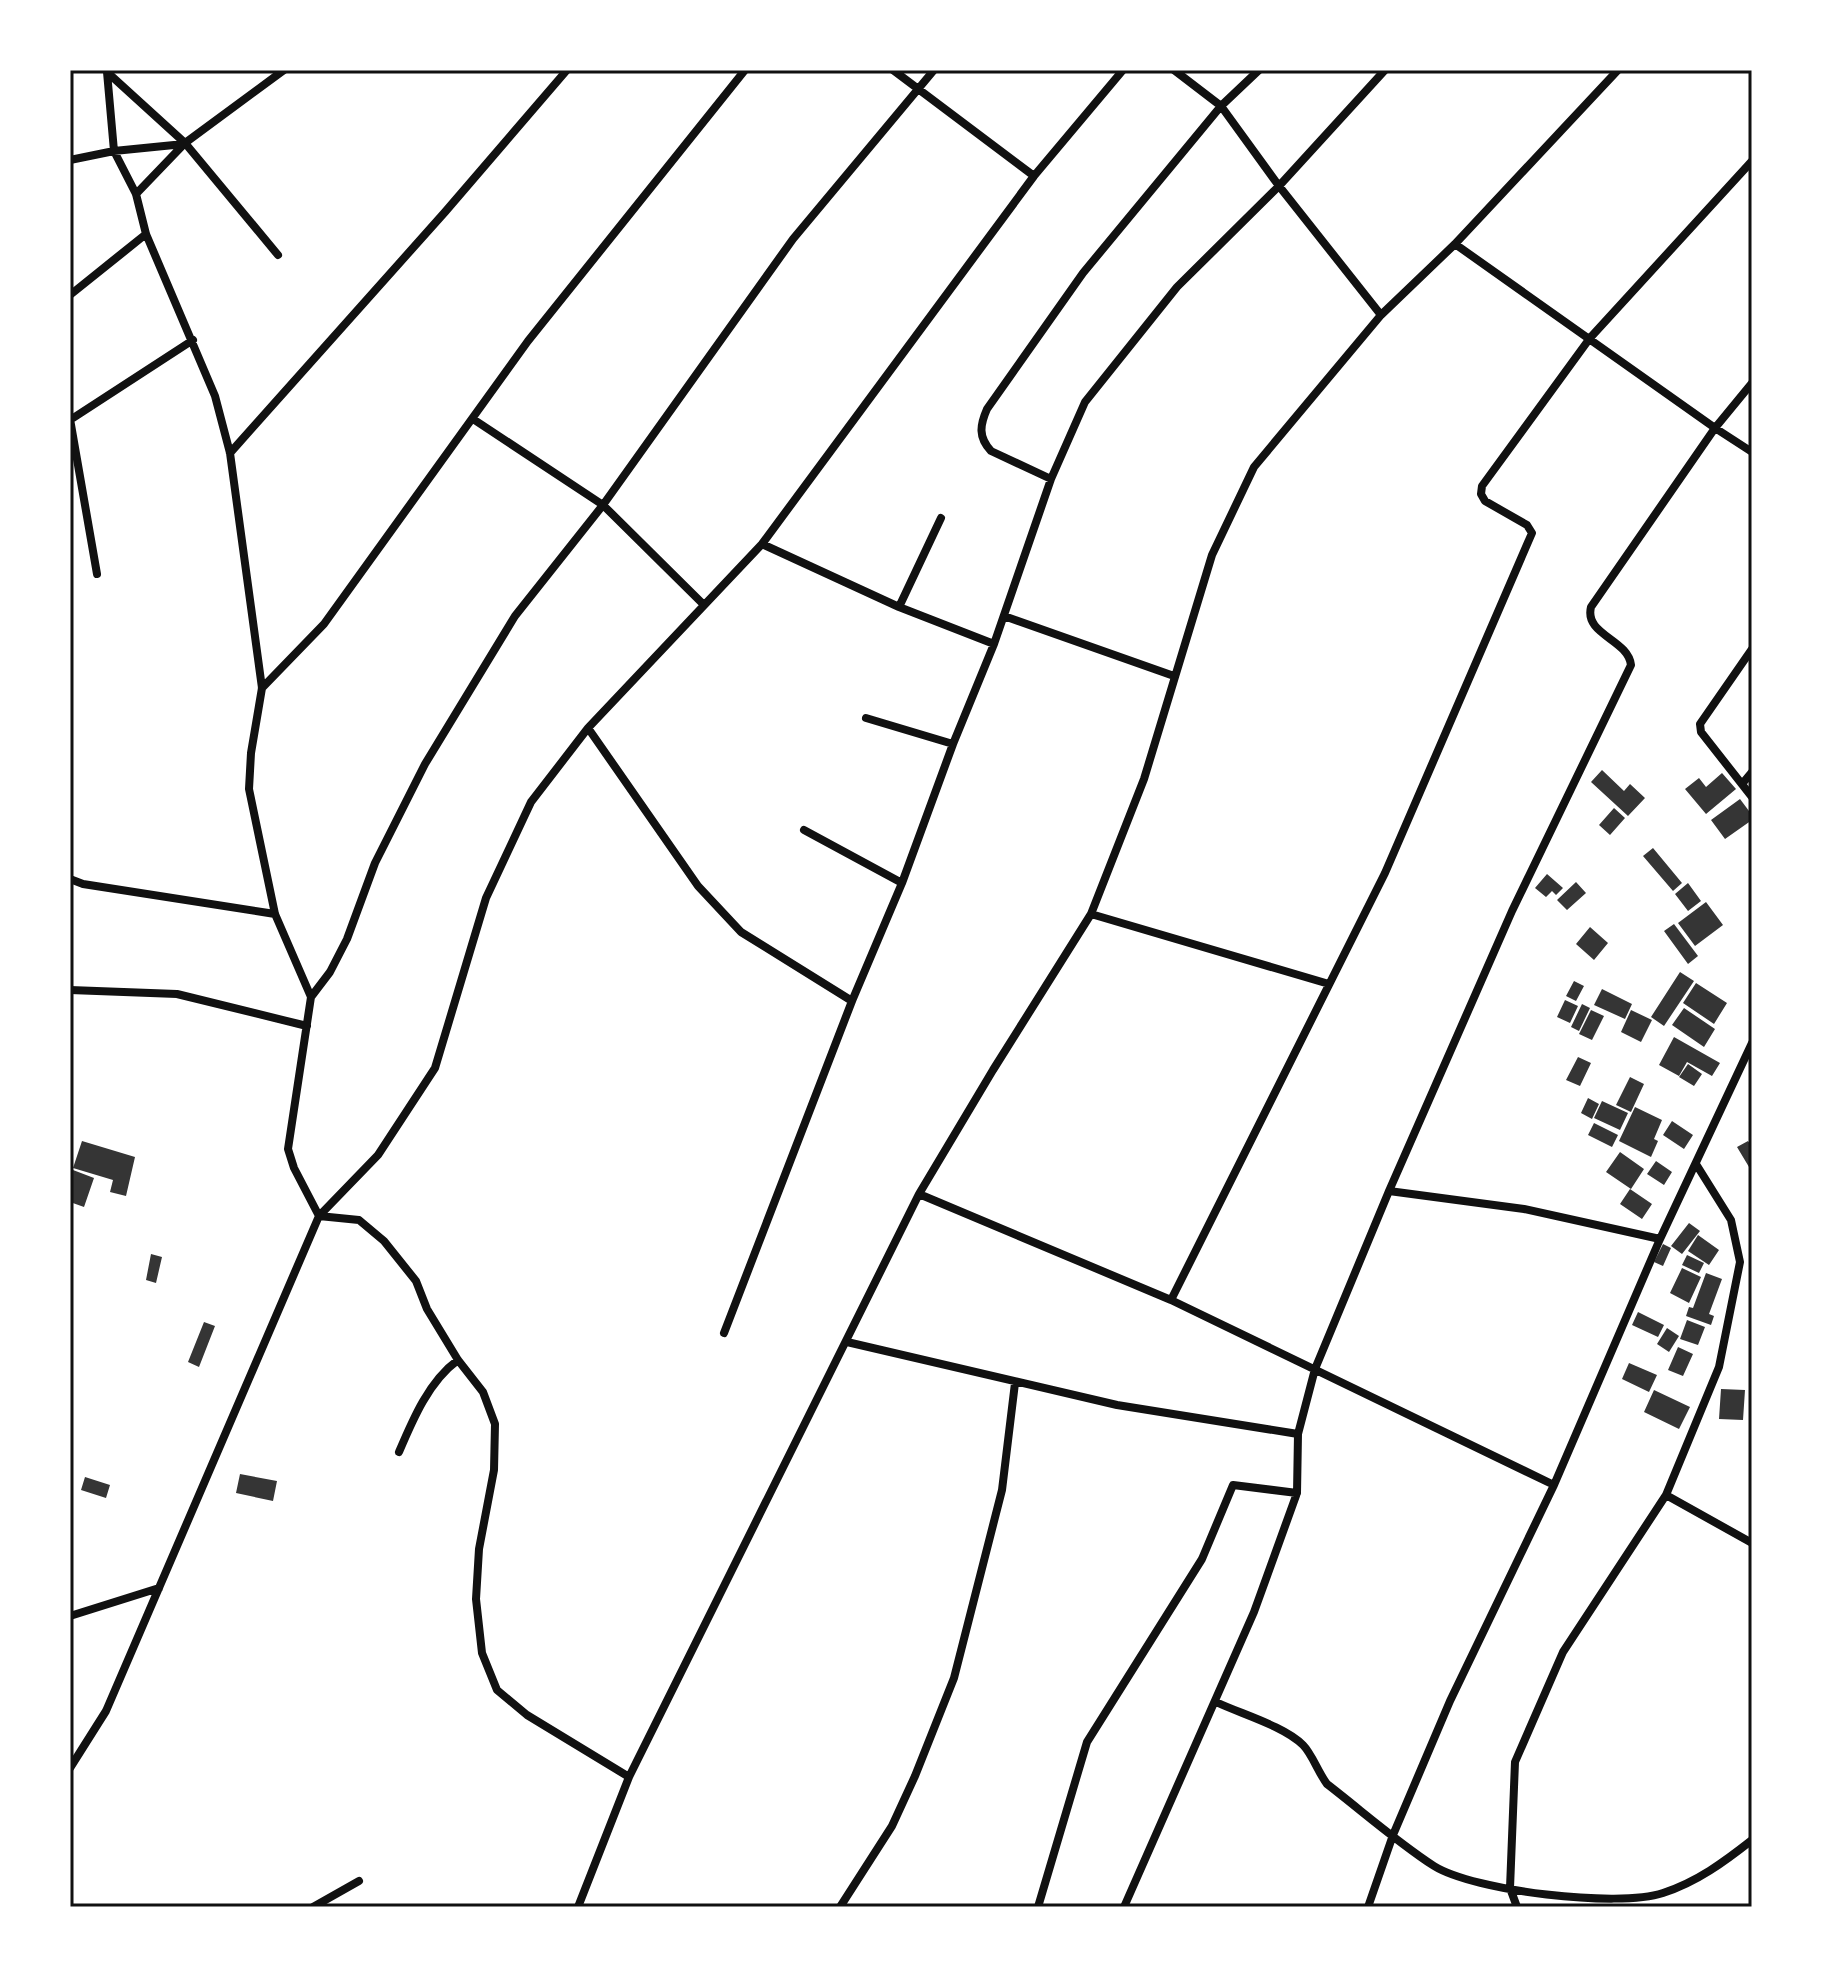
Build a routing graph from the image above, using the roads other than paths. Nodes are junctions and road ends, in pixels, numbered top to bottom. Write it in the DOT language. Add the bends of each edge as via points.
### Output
graph roads {
  1 [pos="284,70"];
  2 [pos="567,70"];
  3 [pos="745,70"];
  4 [pos="893,70"];
  5 [pos="934,70"];
  6 [pos="1122,70"];
  7 [pos="1174,70"];
  8 [pos="1259,70"];
  9 [pos="1385,70"];
  10 [pos="1618,70"];
  11 [pos="106,71"];
  12 [pos="918,90"];
  13 [pos="1221,106"];
  14 [pos="185,143"];
  15 [pos="114,151"];
  16 [pos="70,160"];
  17 [pos="1752,161"];
  18 [pos="1034,176"];
  19 [pos="1279,186"];
  20 [pos="136,194"];
  21 [pos="146,234"];
  22 [pos="1455,244"];
  23 [pos="278,255"];
  24 [pos="70,295"];
  25 [pos="1381,315"];
  26 [pos="1590,338"];
  27 [pos="193,340"];
  28 [pos="1752,383"];
  29 [pos="70,419"];
  30 [pos="473,419"];
  31 [pos="1715,428"];
  32 [pos="1752,452"];
  33 [pos="230,453"];
  34 [pos="1051,479"];
  35 [pos="603,505"];
  36 [pos="941,518"];
  37 [pos="762,544"];
  38 [pos="97,574"];
  39 [pos="703,604"];
  40 [pos="899,607"];
  41 [pos="1004,616"];
  42 [pos="994,644"];
  43 [pos="1752,649"];
  44 [pos="1174,676"];
  45 [pos="262,688"];
  46 [pos="866,718"];
  47 [pos="588,728"];
  48 [pos="953,744"];
  49 [pos="1752,772"];
  50 [pos="1742,784"];
  51 [pos="1752,797"];
  52 [pos="804,830"];
  53 [pos="70,879"];
  54 [pos="902,883"];
  55 [pos="275,914"];
  56 [pos="1091,914"];
  57 [pos="1329,984"];
  58 [pos="70,990"];
  59 [pos="311,997"];
  60 [pos="852,1001"];
  61 [pos="307,1026"];
  62 [pos="1752,1043"];
  63 [pos="1696,1164"];
  64 [pos="1389,1191"];
  65 [pos="919,1194"];
  66 [pos="319,1216"];
  67 [pos="1660,1239"];
  68 [pos="1740,1262"];
  69 [pos="1752,1263"];
  70 [pos="1171,1300"];
  71 [pos="724,1333"];
  72 [pos="847,1342"];
  73 [pos="458,1360"];
  74 [pos="1315,1369"];
  75 [pos="1015,1383"];
  76 [pos="1298,1434"];
  77 [pos="399,1452"];
  78 [pos="1554,1485"];
  79 [pos="1297,1493"];
  80 [pos="1666,1495"];
  81 [pos="1752,1543"];
  82 [pos="159,1588"];
  83 [pos="70,1616"];
  84 [pos="1216,1702"];
  85 [pos="70,1768"];
  86 [pos="629,1777"];
  87 [pos="1393,1835"];
  88 [pos="1752,1840"];
  89 [pos="359,1881"];
  90 [pos="1510,1888"];
  91 [pos="313,1907"];
  92 [pos="578,1907"];
  93 [pos="840,1907"];
  94 [pos="1038,1907"];
  95 [pos="1124,1907"];
  96 [pos="1368,1907"];
  97 [pos="1517,1907"];
  1 -- 14 [label="street"];
  2 -- 33 [label="street"];
  3 -- 30 [label="street" via="528,341"];
  4 -- 12 [label="street"];
  5 -- 12 [label="street"];
  6 -- 18 [label="street"];
  7 -- 13 [label="street"];
  8 -- 13 [label="street"];
  9 -- 19 [label="street"];
  10 -- 22 [label="street"];
  11 -- 14 [label="street"];
  11 -- 15 [label="street"];
  12 -- 18 [label="street"];
  12 -- 35 [label="street" via="793,239"];
  13 -- 19 [label="street"];
  13 -- 34 [label="street" via="1083,273 987,409 980,425 985,445"];
  14 -- 15 [label="street"];
  14 -- 20 [label="street"];
  14 -- 23 [label="street"];
  15 -- 16 [label="street"];
  15 -- 20 [label="street"];
  17 -- 26 [label="street"];
  18 -- 37 [label="street"];
  19 -- 25 [label="street"];
  19 -- 34 [label="street" via="1177,287 1085,402"];
  20 -- 21 [label="street"];
  21 -- 24 [label="street"];
  21 -- 27 [label="street"];
  22 -- 25 [label="street"];
  22 -- 26 [label="street"];
  25 -- 44 [label="street" via="1254,467 1212,555"];
  26 -- 31 [label="street"];
  26 -- 57 [label="street" via="1482,486 1485,501 1532,533 1385,873"];
  27 -- 29 [label="street"];
  27 -- 33 [label="street"];
  28 -- 31 [label="street"];
  29 -- 38 [label="street"];
  30 -- 35 [label="street"];
  30 -- 45 [label="street" via="324,624"];
  31 -- 32 [label="street"];
  31 -- 64 [label="street" via="1591,607 1592,624 1627,652 1631,665 1512,911"];
  33 -- 45 [label="street"];
  34 -- 41 [label="street"];
  35 -- 39 [label="street"];
  35 -- 59 [label="street" via="515,616 425,764 375,863 347,939"];
  36 -- 40 [label="street"];
  37 -- 39 [label="street"];
  37 -- 40 [label="street"];
  39 -- 47 [label="street"];
  40 -- 42 [label="street"];
  41 -- 42 [label="street"];
  41 -- 44 [label="street"];
  42 -- 48 [label="street"];
  43 -- 50 [label="street" via="1700,724"];
  44 -- 56 [label="street" via="1144,779"];
  45 -- 55 [label="street" via="249,789"];
  46 -- 48 [label="street"];
  47 -- 60 [label="street" via="698,886 741,932"];
  47 -- 66 [label="street" via="531,802 486,898 435,1068 378,1155"];
  48 -- 54 [label="street"];
  49 -- 50 [label="street"];
  50 -- 51 [label="street"];
  52 -- 54 [label="street"];
  53 -- 55 [label="street"];
  54 -- 60 [label="street"];
  55 -- 59 [label="street"];
  56 -- 57 [label="street"];
  56 -- 65 [label="street"];
  57 -- 70 [label="street"];
  58 -- 61 [label="street" via="177,994"];
  59 -- 61 [label="street"];
  60 -- 71 [label="street"];
  61 -- 66 [label="street" via="288,1149"];
  62 -- 63 [label="street"];
  63 -- 67 [label="street"];
  63 -- 68 [label="street" via="1731,1220"];
  64 -- 67 [label="street" via="1524,1209"];
  64 -- 74 [label="street"];
  65 -- 70 [label="street"];
  65 -- 72 [label="street"];
  66 -- 73 [label="street" via="359,1220 384,1241 416,1281"];
  66 -- 82 [label="street"];
  67 -- 78 [label="street"];
  68 -- 69 [label="street"];
  68 -- 80 [label="street" via="1719,1367"];
  70 -- 74 [label="street"];
  72 -- 75 [label="street"];
  72 -- 86 [label="street"];
  73 -- 77 [label="street" via="427,1395"];
  73 -- 86 [label="street" via="483,1392 495,1424 476,1599 482,1653 497,1690"];
  74 -- 76 [label="street"];
  74 -- 78 [label="street"];
  75 -- 76 [label="street"];
  75 -- 93 [label="street" via="1002,1490 954,1678 892,1826"];
  76 -- 79 [label="street"];
  78 -- 87 [label="street" via="1450,1701"];
  79 -- 84 [label="street"];
  79 -- 94 [label="street" via="1233,1485 1202,1559 1087,1742"];
  80 -- 81 [label="street"];
  80 -- 90 [label="street" via="1563,1652 1515,1762"];
  82 -- 83 [label="street"];
  82 -- 85 [label="street" via="106,1711"];
  84 -- 87 [label="street" via="1292,1736 1305,1747 1327,1784"];
  84 -- 95 [label="street"];
  86 -- 92 [label="street"];
  87 -- 90 [label="street" via="1447,1873"];
  87 -- 96 [label="street"];
  88 -- 90 [label="street" via="1693,1881 1659,1894 1587,1900"];
  89 -- 91 [label="street"];
  90 -- 97 [label="street"];
}
